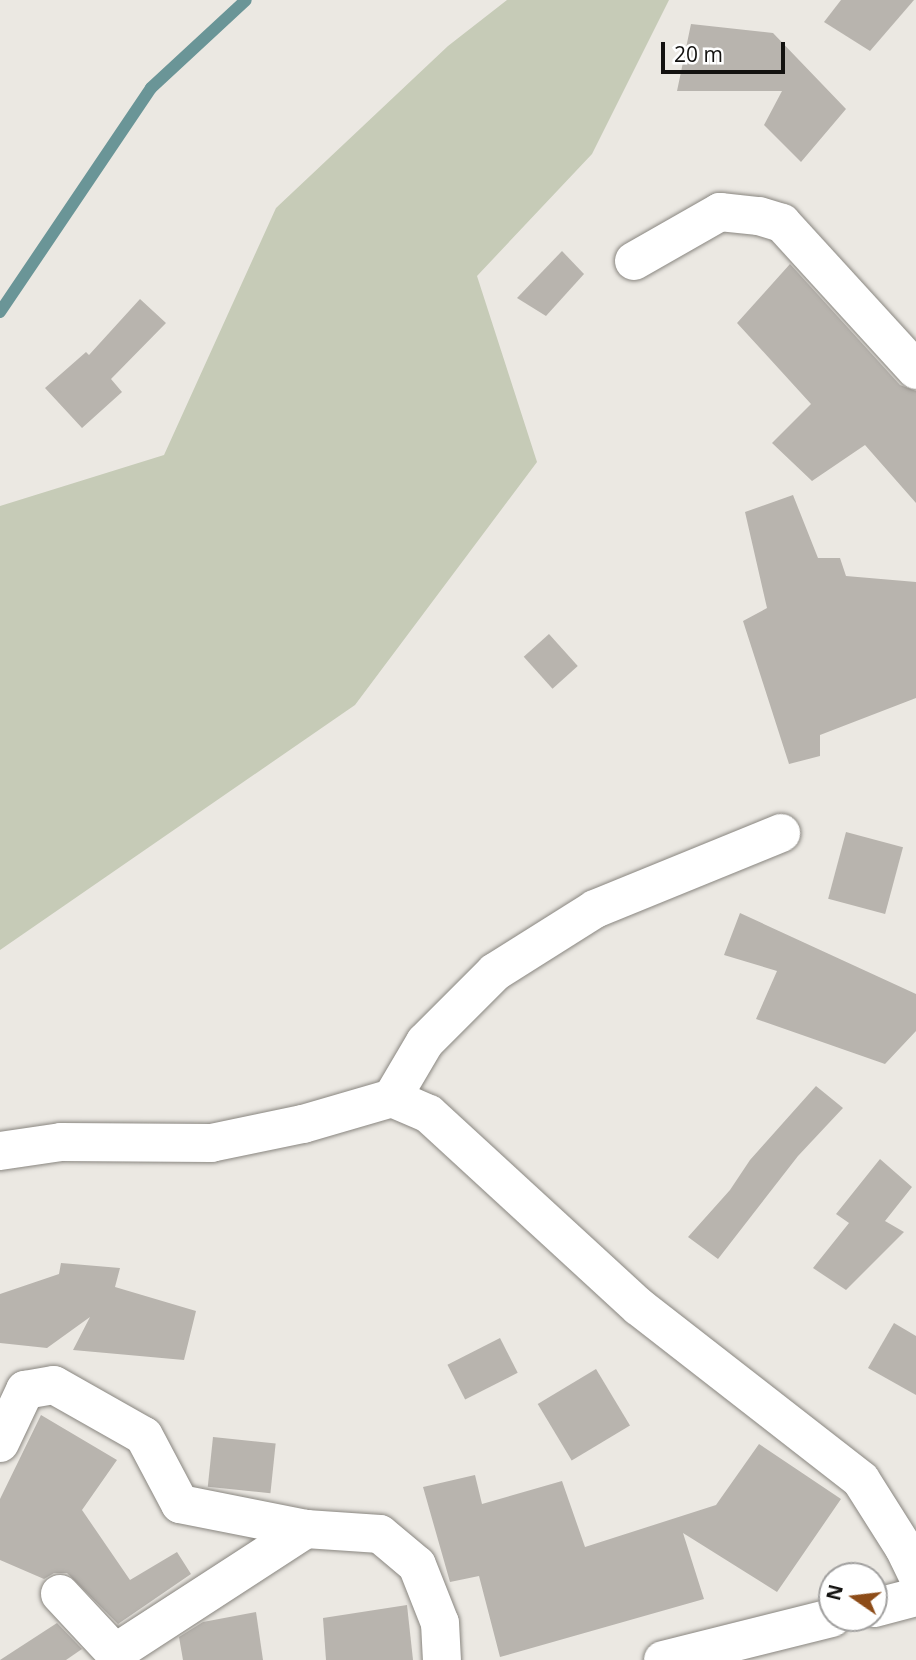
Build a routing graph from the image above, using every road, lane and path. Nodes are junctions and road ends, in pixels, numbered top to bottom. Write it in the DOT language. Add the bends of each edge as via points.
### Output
graph roads {
  1 [pos="634,261"];
  2 [pos="916,370"];
  3 [pos="781,833"];
  4 [pos="392,1098"];
  5 [pos="0,1151"];
  6 [pos="0,1443"];
  7 [pos="306,1529"];
  8 [pos="912,1554"];
  9 [pos="60,1594"];
  10 [pos="916,1597"];
  11 [pos="888,1604"];
  12 [pos="818,1621"];
  13 [pos="442,1660"];
  14 [pos="663,1660"];
  1 -- 2 [label="street" via="720,212 782,223"];
  3 -- 4 [label="street" via="595,909 495,972 425,1042"];
  4 -- 5 [label="street" via="303,1124 211,1143 61,1142"];
  4 -- 8 [label="street" via="429,1114 639,1307 861,1480"];
  6 -- 7 [label="street" via="25,1390 54,1385 144,1436 180,1504"];
  7 -- 9 [label="street" via="115,1653"];
  7 -- 13 [label="street" via="380,1534 417,1565 440,1623"];
  10 -- 11 [label="street"];
  12 -- 14 [label="street"];
}
